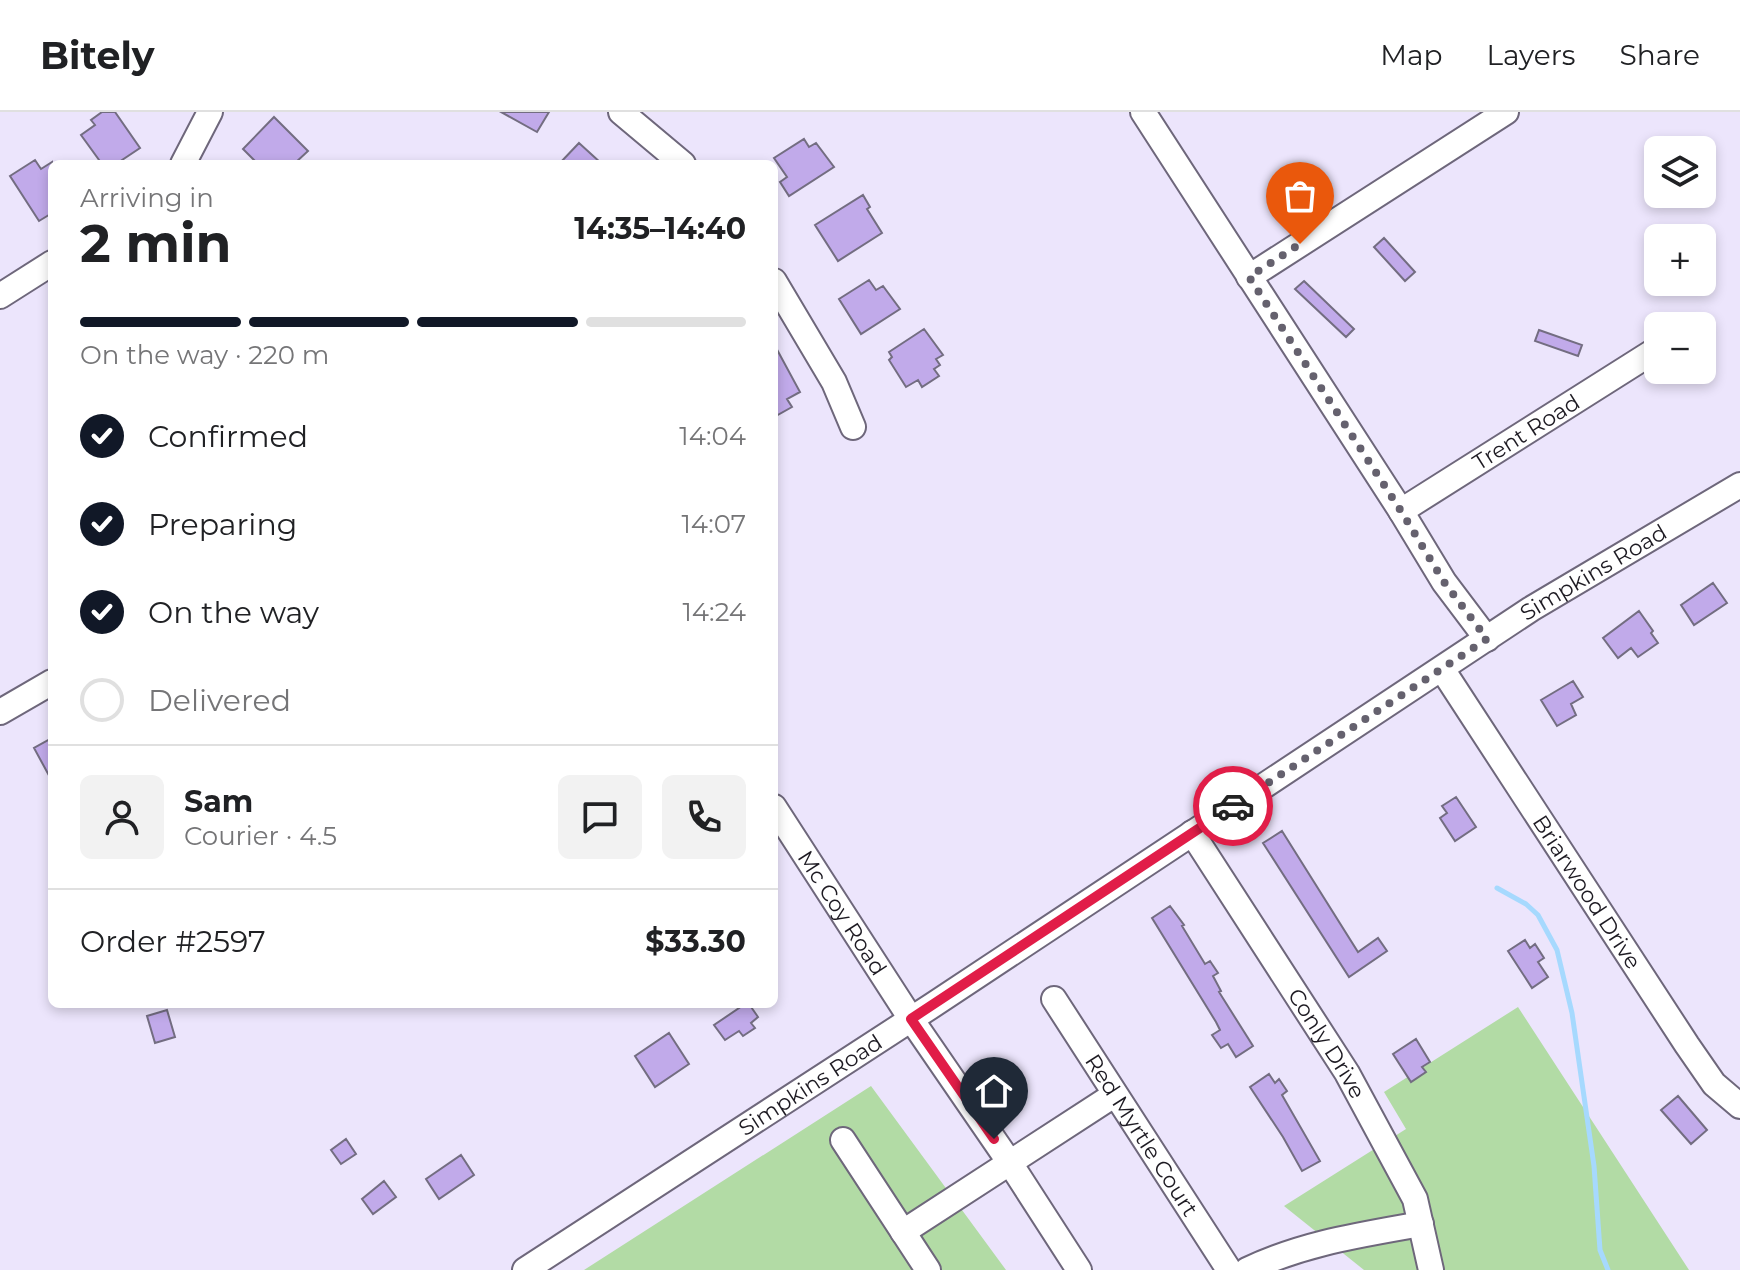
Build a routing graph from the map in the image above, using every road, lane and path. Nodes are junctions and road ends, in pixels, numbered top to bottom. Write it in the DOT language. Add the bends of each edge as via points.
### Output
graph roads {
  1 [pos="210,112"];
  2 [pos="621,112"];
  3 [pos="1143,112"];
  4 [pos="1506,112"];
  5 [pos="185,160"];
  6 [pos="678,160"];
  7 [pos="48,266"];
  8 [pos="1249,277"];
  9 [pos="778,288"];
  10 [pos="0,296"];
  11 [pos="1644,357"];
  12 [pos="853,427"];
  13 [pos="1740,485"];
  14 [pos="1401,511"];
  15 [pos="1487,639"];
  16 [pos="1442,669"];
  17 [pos="48,684"];
  18 [pos="0,712"];
  19 [pos="778,813"];
  20 [pos="1192,833"];
  21 [pos="1054,999"];
  22 [pos="911,1019"];
  23 [pos="1114,1095"];
  24 [pos="1740,1106"];
  25 [pos="843,1140"];
  26 [pos="1010,1163"];
  27 [pos="1421,1224"];
  28 [pos="903,1232"];
  29 [pos="525,1270"];
  30 [pos="928,1270"];
  31 [pos="1079,1270"];
  32 [pos="1229,1270"];
  33 [pos="1247,1270"];
  34 [pos="1431,1270"];
  1 -- 5 [label="street"];
  2 -- 6 [label="street"];
  3 -- 8 [label="street"];
  4 -- 8 [label="street"];
  7 -- 10 [label="street"];
  8 -- 14 [label="street"];
  9 -- 12 [label="street" via="834,382"];
  11 -- 14 [label="street, Trent Road"];
  13 -- 15 [label="street, Simpkins Road"];
  14 -- 15 [label="street"];
  15 -- 16 [label="street, Simpkins Road"];
  16 -- 20 [label="street, Simpkins Road"];
  16 -- 24 [label="street, Briarwood Drive" via="1687,1045 1714,1084"];
  17 -- 18 [label="street"];
  19 -- 22 [label="street, Mc Coy Road"];
  20 -- 22 [label="street, Simpkins Road"];
  20 -- 27 [label="street, Conly Drive" via="1347,1073 1415,1199"];
  21 -- 23 [label="street, Red Myrtle Court"];
  22 -- 26 [label="street, Mc Coy Road"];
  22 -- 29 [label="street, Simpkins Road"];
  23 -- 26 [label="street"];
  23 -- 32 [label="street, Red Myrtle Court"];
  25 -- 28 [label="street"];
  26 -- 28 [label="street"];
  26 -- 31 [label="street, Mc Coy Road"];
  27 -- 33 [label="street" via="1330,1240"];
  27 -- 34 [label="street, Conly Drive"];
  28 -- 30 [label="street"];
}
